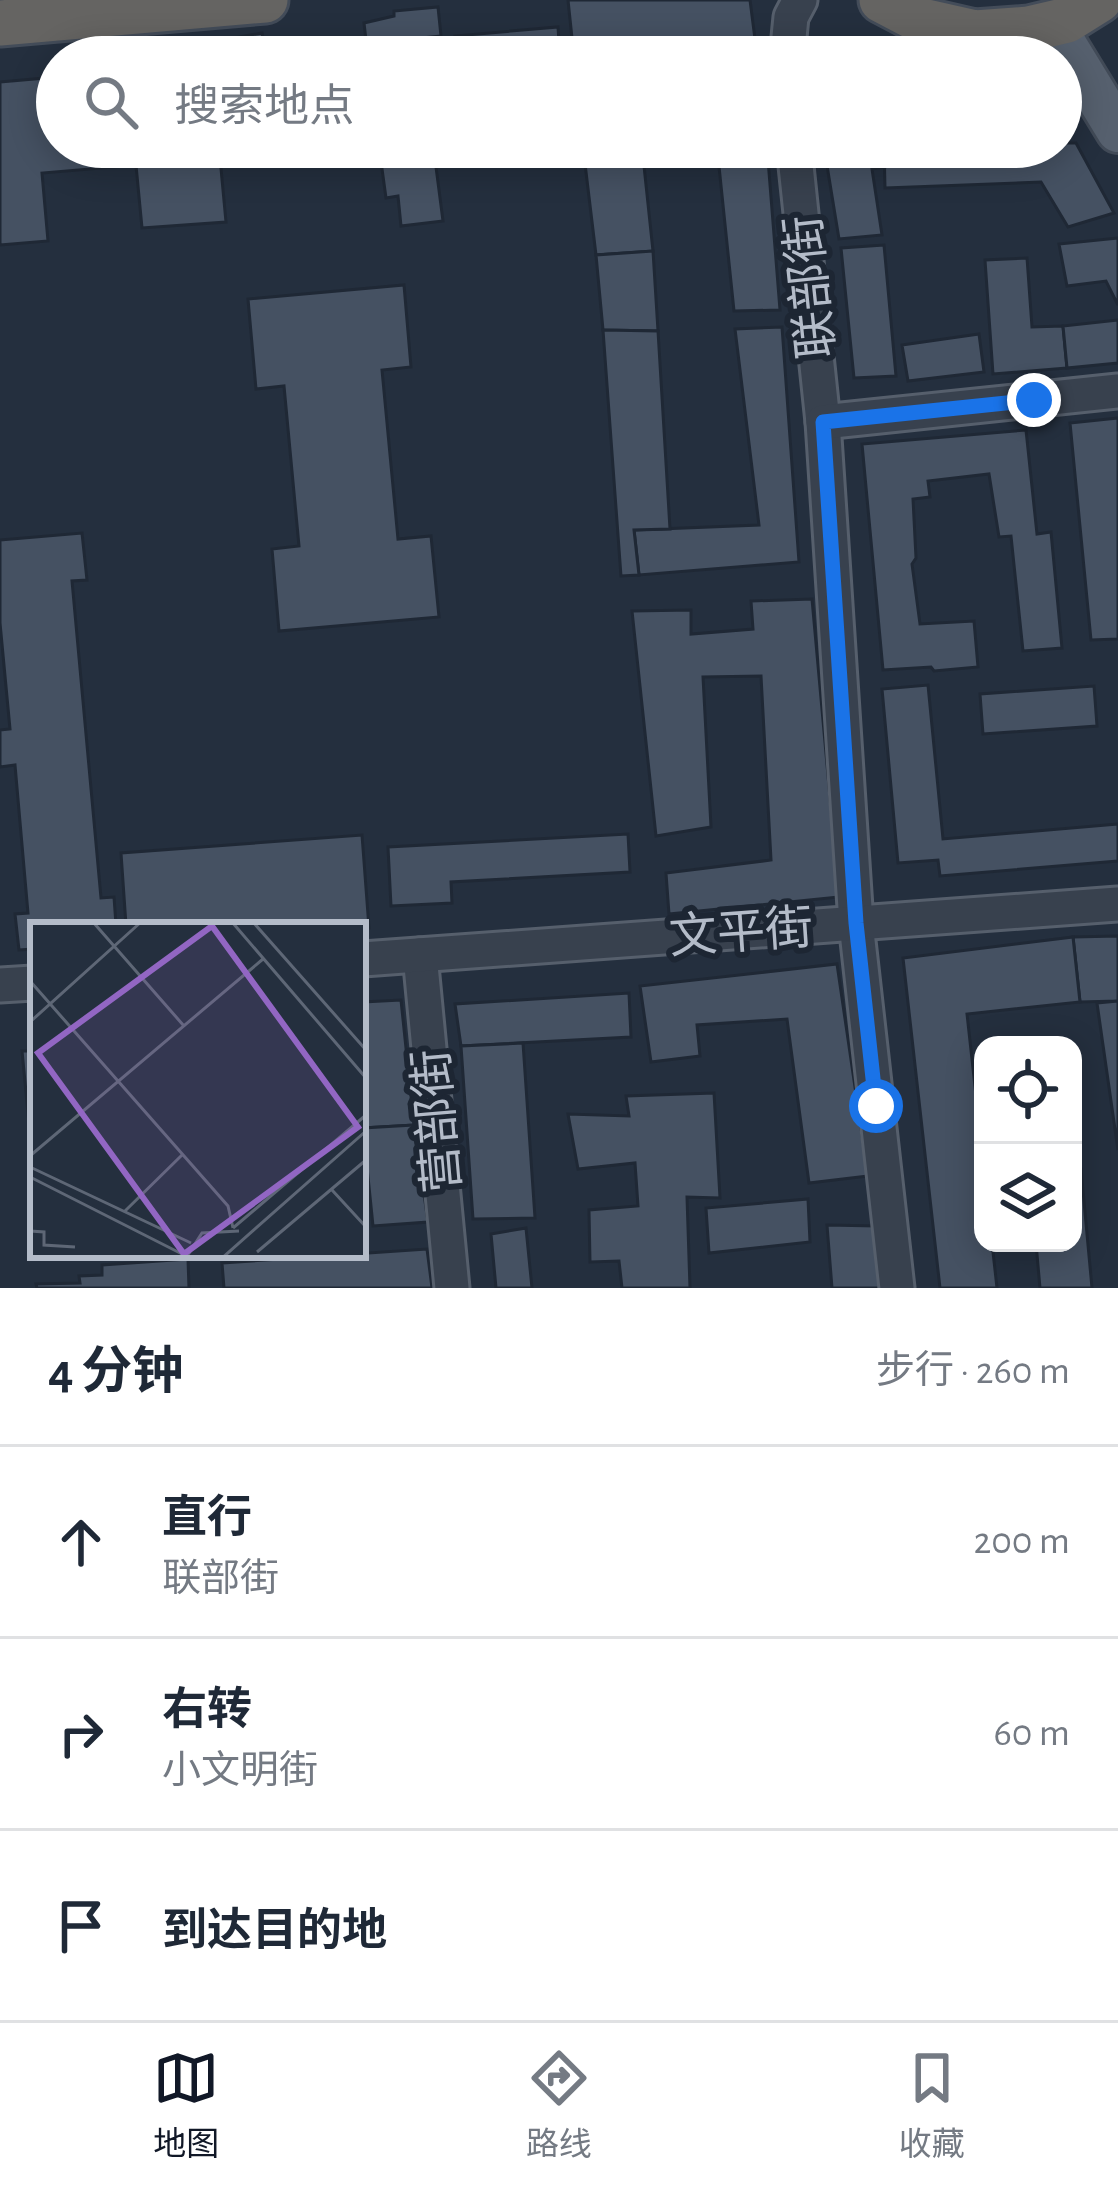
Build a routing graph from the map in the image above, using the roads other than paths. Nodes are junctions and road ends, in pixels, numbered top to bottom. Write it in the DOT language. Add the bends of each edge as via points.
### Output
graph roads {
  1 [pos="265,0"];
  2 [pos="800,0"];
  3 [pos="882,0"];
  4 [pos="1099,0"];
  5 [pos="0,23"];
  6 [pos="1052,23"];
  7 [pos="789,36"];
  8 [pos="1060,36"];
  9 [pos="1082,72"];
  10 [pos="1118,131"];
  11 [pos="796,168"];
  12 [pos="1118,391"];
  13 [pos="823,422"];
  14 [pos="1118,904"];
  15 [pos="856,923"];
  16 [pos="420,955"];
  17 [pos="366,959"];
  18 [pos="30,983"];
  19 [pos="0,985"];
  20 [pos="452,1288"];
  21 [pos="897,1288"];
  1 -- 5 [label="highway"];
  2 -- 7 [label="street"];
  3 -- 6 [label="highway" via="922,22 975,33"];
  4 -- 6 [label="highway"];
  6 -- 8 [label="main road"];
  9 -- 10 [label="main road"];
  11 -- 13 [label="street, 联部街"];
  12 -- 13 [label="street"];
  13 -- 15 [label="street, 联部街"];
  14 -- 15 [label="street, 文平街"];
  15 -- 16 [label="street, 文平街"];
  15 -- 21 [label="street, 联部街"];
  16 -- 17 [label="street, 文平街"];
  16 -- 20 [label="street, 营部街"];
  18 -- 19 [label="street"];
}
